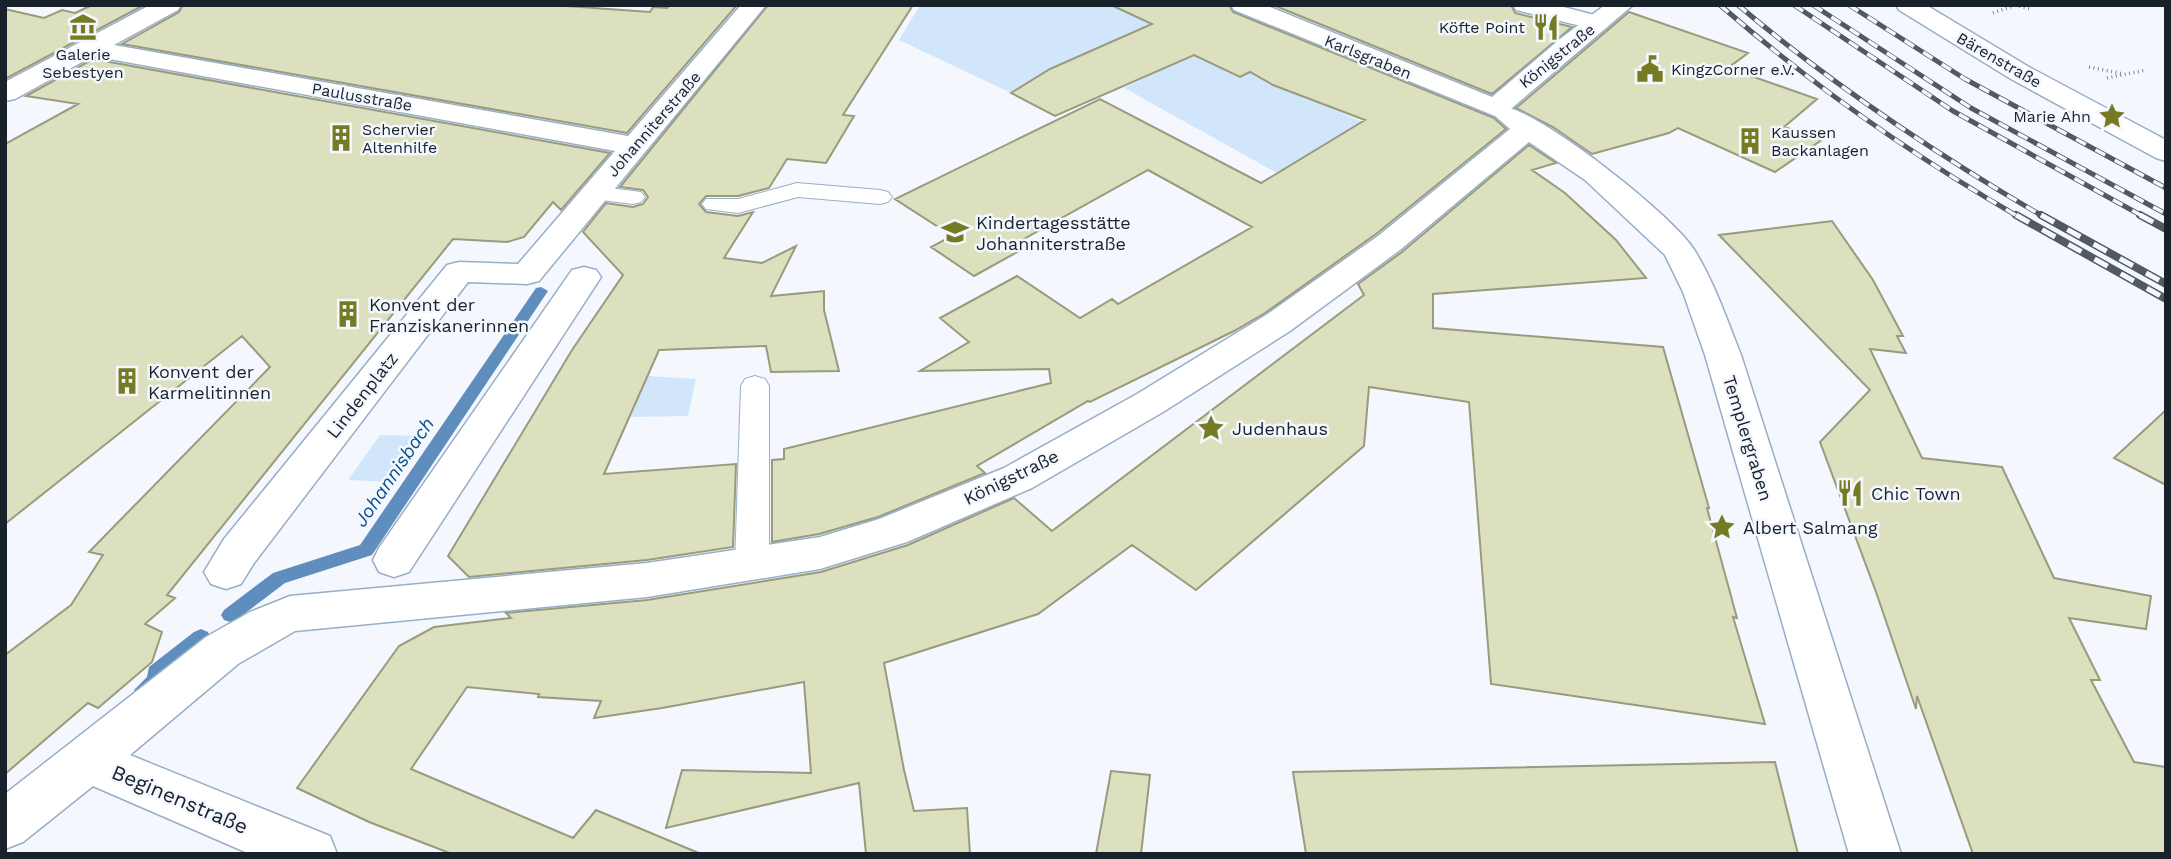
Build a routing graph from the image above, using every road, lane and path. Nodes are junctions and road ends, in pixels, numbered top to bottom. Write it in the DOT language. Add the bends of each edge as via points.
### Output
graph roads {
  1 [pos="169,5"];
  2 [pos="754,5"];
  3 [pos="1242,5"];
  4 [pos="1525,5"];
  5 [pos="1620,5"];
  6 [pos="1908,5"];
  7 [pos="2015,5"];
  8 [pos="2031,9"];
  9 [pos="1597,23"];
  10 [pos="90,48"];
  11 [pos="2146,70"];
  12 [pos="2101,79"];
  13 [pos="5,93"];
  14 [pos="1495,108"];
  15 [pos="1530,128"];
  16 [pos="634,146"];
  17 [pos="2166,152"];
  18 [pos="594,193"];
  19 [pos="633,197"];
  20 [pos="880,197"];
  21 [pos="714,204"];
  22 [pos="527,274"];
  23 [pos="755,386"];
  24 [pos="752,565"];
  25 [pos="226,572"];
  26 [pos="398,582"];
  27 [pos="89,761"];
  28 [pos="5,825"];
  29 [pos="311,854"];
  30 [pos="1875,854"];
  1 -- 10 [label="street"];
  2 -- 16 [label="street, Johanniterstraße"];
  3 -- 14 [label="street, Karlsgraben"];
  4 -- 9 [label="street"];
  5 -- 9 [label="street, Königstraße"];
  6 -- 17 [label="street, Bärenstraße" via="2020,73"];
  7 -- 8 [label="path"];
  9 -- 14 [label="street, Königstraße"];
  10 -- 13 [label="street"];
  10 -- 16 [label="street, Paulusstraße"];
  11 -- 12 [label="path"];
  14 -- 15 [label="street, Templergraben"];
  15 -- 24 [label="street, Königstraße" via="1389,243 1278,323 1018,478 892,531 820,553"];
  15 -- 30 [label="street, Templergraben" via="1630,203 1679,251 1700,292"];
  16 -- 18 [label="street, Johanniterstraße"];
  18 -- 19 [label="lane"];
  18 -- 22 [label="street, Johanniterstraße"];
  20 -- 21 [label="lane" via="797,190 738,206"];
  22 -- 25 [label="street, Lindenplatz" via="459,272"];
  22 -- 26 [label="street, Lindenplatz" via="584,277"];
  23 -- 24 [label="lane"];
  24 -- 26 [label="street, Königstraße" via="647,580"];
  26 -- 27 [label="street" via="259,625 223,647"];
  27 -- 28 [label="street"];
  27 -- 29 [label="street, Beginenstraße"];
}
